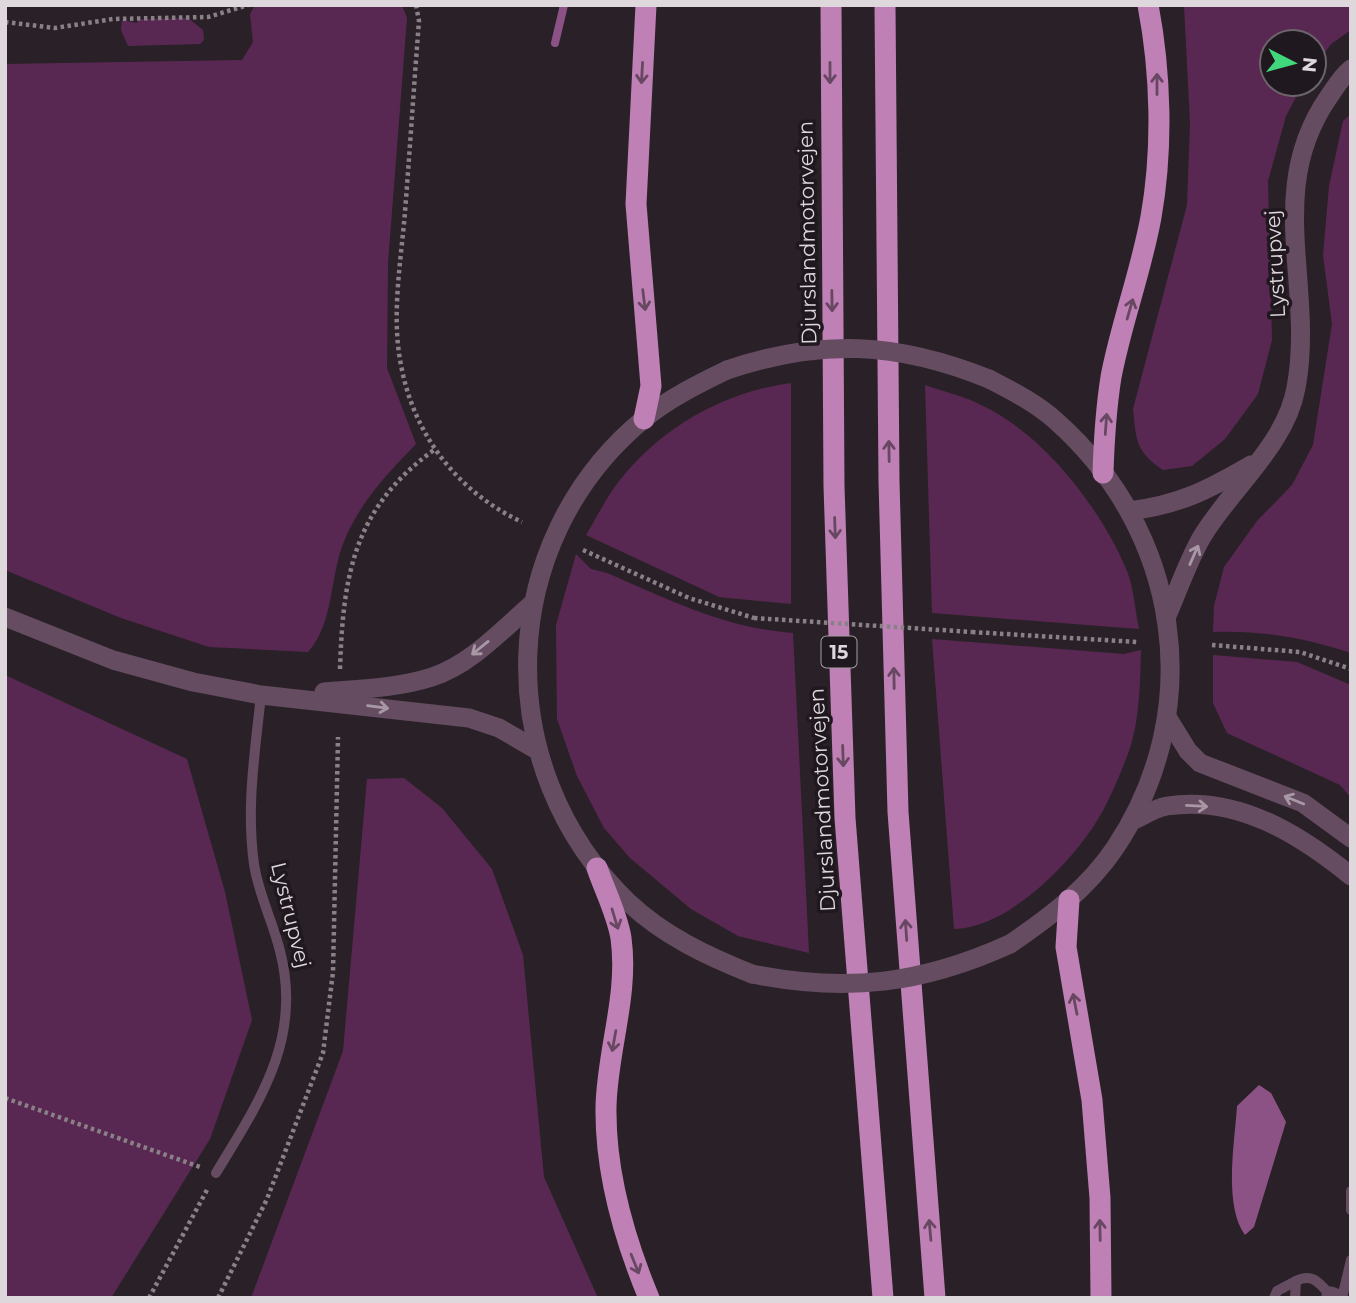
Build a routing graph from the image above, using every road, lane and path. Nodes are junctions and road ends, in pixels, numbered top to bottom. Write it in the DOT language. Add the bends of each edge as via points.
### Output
graph roads {
  1 [pos="248,5"];
  2 [pos="416,5"];
  3 [pos="646,5"];
  4 [pos="831,5"];
  5 [pos="885,5"];
  6 [pos="1148,5"];
  7 [pos="5,22"];
  8 [pos="1351,69"];
  9 [pos="644,419"];
  10 [pos="434,450"];
  11 [pos="1258,461"];
  12 [pos="1103,473"];
  13 [pos="1129,511"];
  14 [pos="523,522"];
  15 [pos="583,550"];
  16 [pos="532,604"];
  17 [pos="5,617"];
  18 [pos="1166,618"];
  19 [pos="1137,642"];
  20 [pos="1212,645"];
  21 [pos="340,669"];
  22 [pos="1351,669"];
  23 [pos="261,695"];
  24 [pos="286,695"];
  25 [pos="1167,717"];
  26 [pos="338,737"];
  27 [pos="537,750"];
  28 [pos="1132,821"];
  29 [pos="1351,838"];
  30 [pos="597,868"];
  31 [pos="1351,876"];
  32 [pos="1069,900"];
  33 [pos="5,1098"];
  34 [pos="216,1173"];
  35 [pos="1351,1191"];
  36 [pos="1351,1210"];
  37 [pos="1351,1260"];
  38 [pos="1296,1281"];
  39 [pos="1336,1297"];
  40 [pos="149,1298"];
  41 [pos="218,1298"];
  42 [pos="649,1298"];
  43 [pos="883,1298"];
  44 [pos="935,1298"];
  45 [pos="1101,1298"];
  46 [pos="1275,1298"];
  47 [pos="1295,1298"];
  1 -- 7 [label="path" via="208,17 113,19 55,28"];
  2 -- 10 [label="path" via="419,21 398,312 400,364 412,406"];
  3 -- 9 [label="highway, one-way" via="636,204 651,386"];
  4 -- 43 [label="highway, Djurslandmotorvejen / 15, one-way" via="834,486 845,818"];
  44 -- 5 [label="highway, one-way" via="898,812 889,481"];
  12 -- 6 [label="highway, one-way" via="1112,375 1151,214 1158,72"];
  8 -- 11 [label="street, Lystrupvej" via="1319,111 1300,152 1293,204 1302,341 1296,391 1280,428"];
  9 -- 12 [label="street, bridge" via="678,394 727,370 801,350 878,348 916,354 989,379 1025,398 1081,444"];
  9 -- 16 [label="street" via="604,457 572,502 548,552"];
  10 -- 14 [label="path" via="470,490"];
  10 -- 21 [label="path" via="385,499 356,547 342,608"];
  11 -- 13 [label="street, Lystrupvej" via="1169,506"];
  18 -- 11 [label="street, Lystrupvej, one-way" via="1203,536"];
  12 -- 13 [label="street"];
  13 -- 18 [label="street" via="1147,544"];
  15 -- 19 [label="path, bridge" via="689,598 754,618"];
  16 -- 24 [label="street, one-way" via="473,654 433,677"];
  16 -- 27 [label="street" via="528,702"];
  17 -- 23 [label="street" via="113,660"];
  18 -- 25 [label="street" via="1170,651"];
  20 -- 22 [label="path" via="1300,652"];
  23 -- 24 [label="street"];
  23 -- 34 [label="lane, Lystrupvej" via="249,806 254,867 281,953 283,1038 265,1091"];
  24 -- 27 [label="street, one-way" via="468,718 499,728"];
  25 -- 28 [label="street" via="1155,764"];
  29 -- 25 [label="street, one-way" via="1303,803 1200,763"];
  26 -- 41 [label="path" via="329,1028 316,1077 267,1199"];
  27 -- 30 [label="street" via="551,792"];
  28 -- 31 [label="street, one-way" via="1165,807 1195,804 1235,809 1314,845"];
  28 -- 32 [label="street" via="1100,867"];
  30 -- 32 [label="street, bridge" via="629,903 666,932 707,956 752,974 789,981 864,985 940,972 1010,944"];
  30 -- 42 [label="highway, one-way" via="621,937 623,973 606,1108 609,1151 626,1242"];
  45 -- 32 [label="highway, one-way" via="1100,1198 1092,1100 1066,947"];
  33 -- 34 [label="path"];
  34 -- 40 [label="path"];
  35 -- 36 [label="lane"];
  37 -- 39 [label="lane"];
  38 -- 39 [label="lane" via="1305,1276 1316,1279"];
  38 -- 46 [label="lane" via="1277,1291"];
  38 -- 47 [label="lane"];
}
